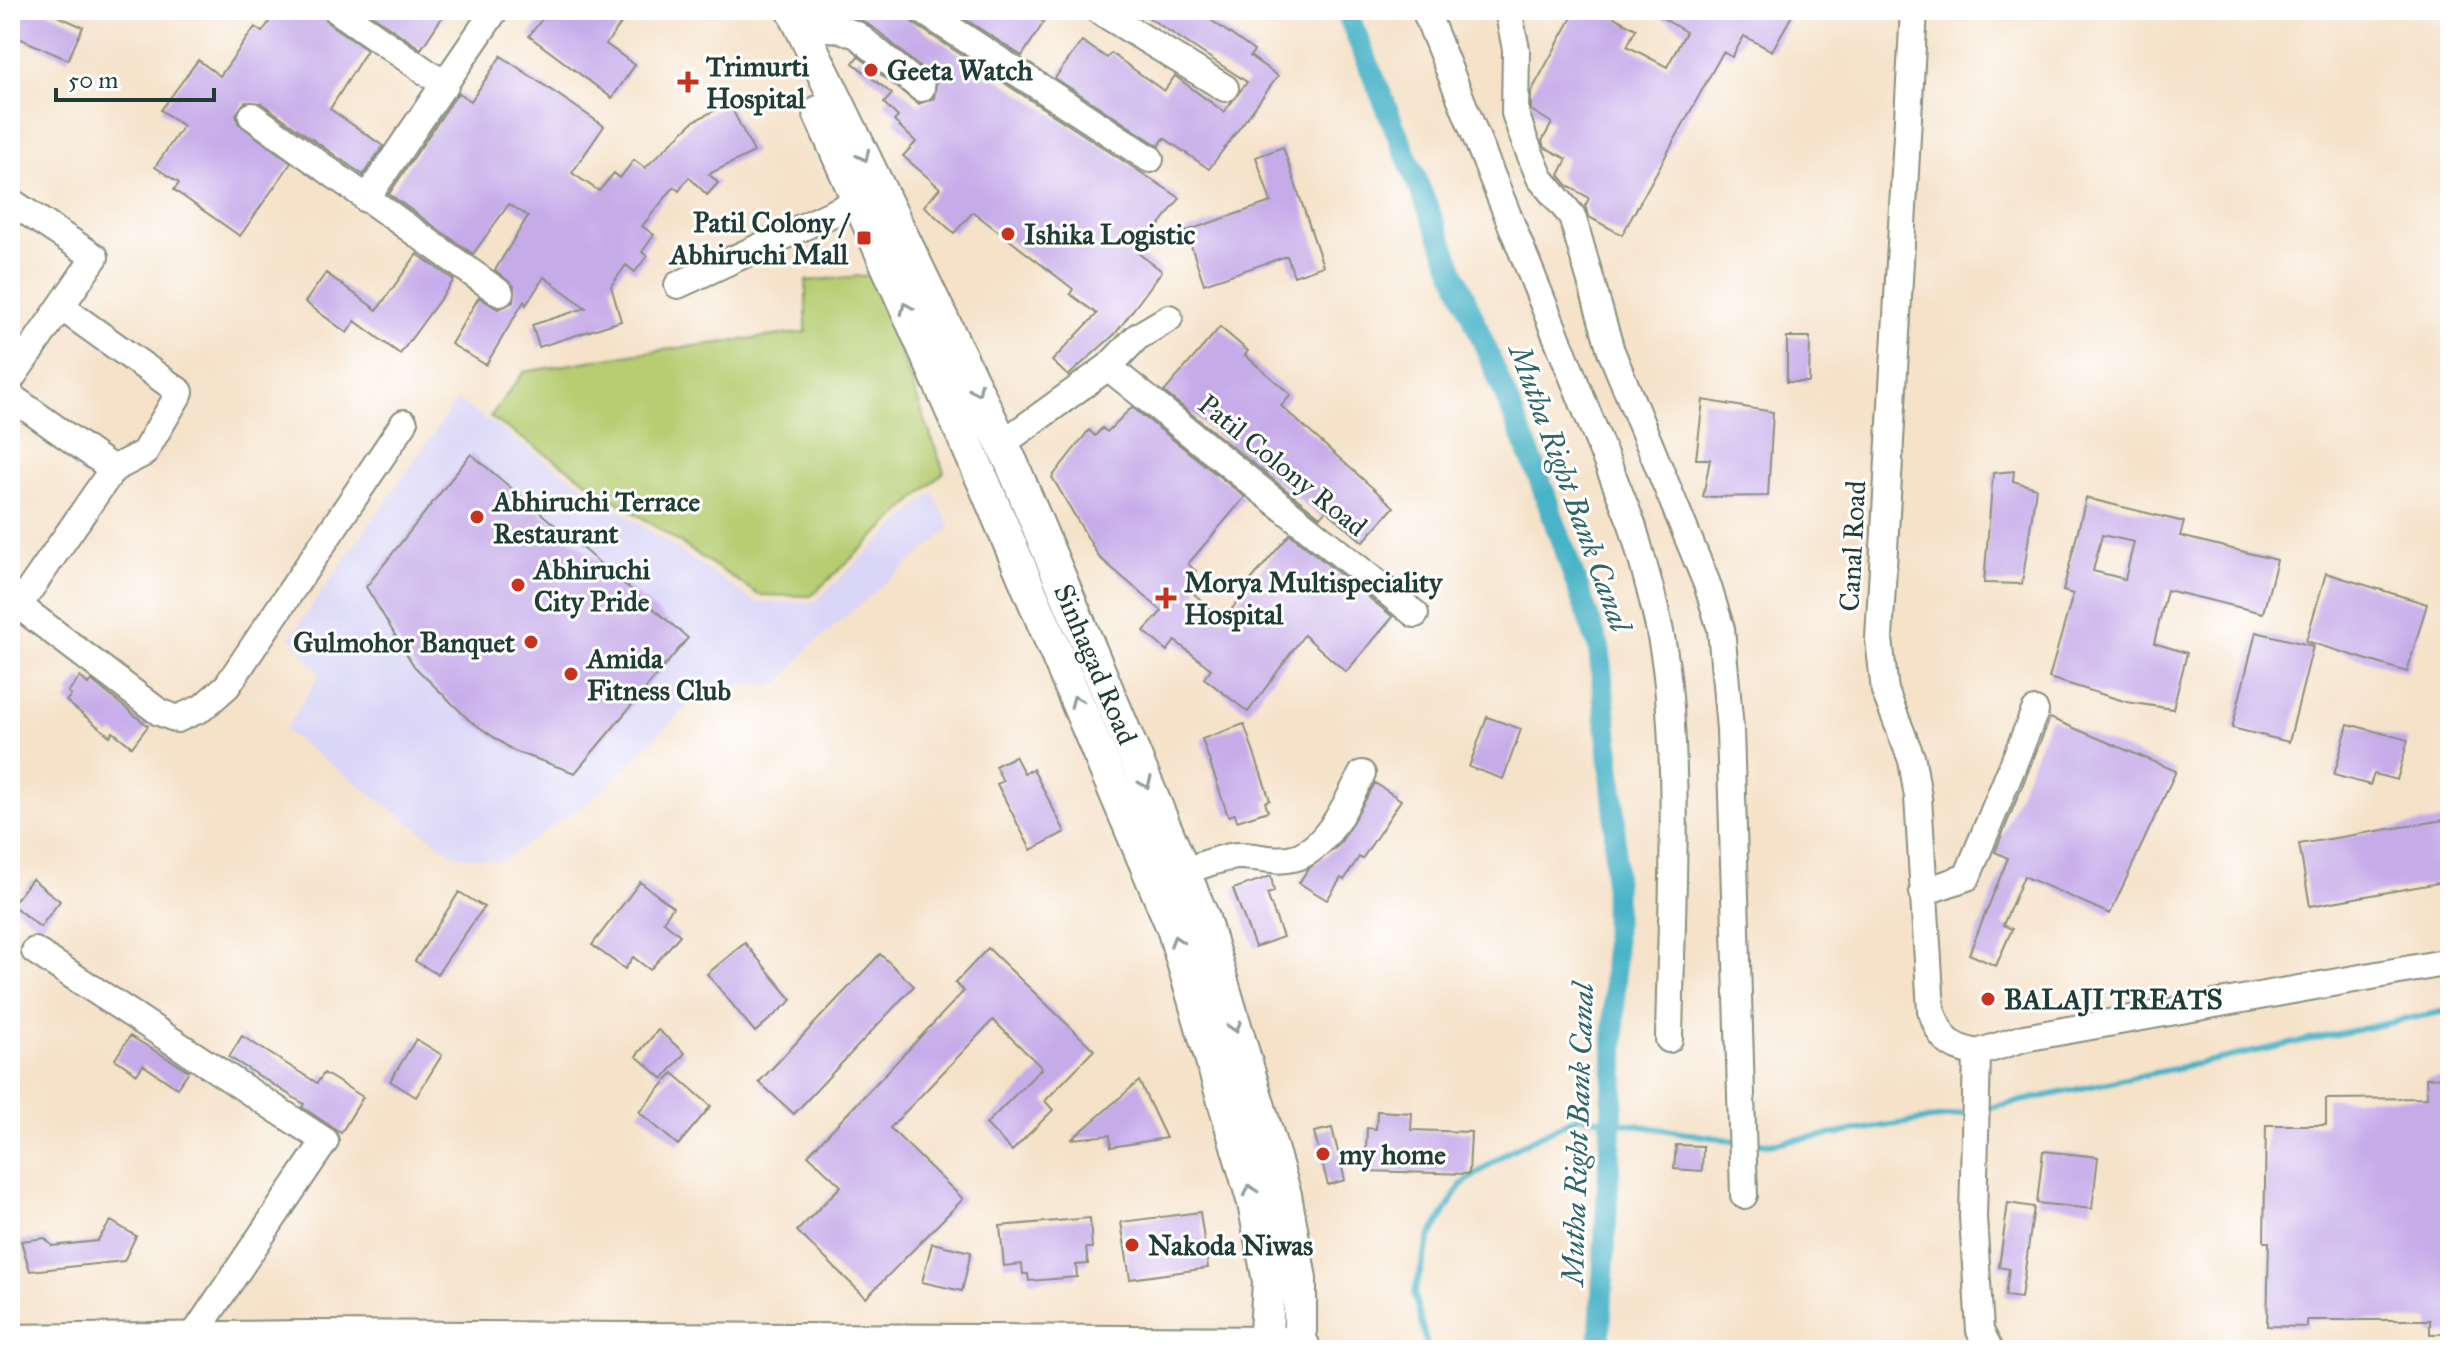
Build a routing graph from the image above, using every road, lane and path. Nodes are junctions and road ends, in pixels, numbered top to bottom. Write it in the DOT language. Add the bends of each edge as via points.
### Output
graph roads {
  1 [pos="337,10"];
  2 [pos="495,10"];
  3 [pos="772,10"];
  4 [pos="922,10"];
  5 [pos="1098,10"];
  6 [pos="1425,10"];
  7 [pos="1508,10"];
  8 [pos="1914,10"];
  9 [pos="798,18"];
  10 [pos="445,85"];
  11 [pos="921,88"];
  12 [pos="1225,88"];
  13 [pos="252,116"];
  14 [pos="1150,159"];
  15 [pos="366,199"];
  16 [pos="10,201"];
  17 [pos="859,201"];
  18 [pos="678,285"];
  19 [pos="500,293"];
  20 [pos="61,307"];
  21 [pos="1169,318"];
  22 [pos="1108,367"];
  23 [pos="10,380"];
  24 [pos="10,396"];
  25 [pos="404,423"];
  26 [pos="1003,443"];
  27 [pos="113,469"];
  28 [pos="14,602"];
  29 [pos="1415,614"];
  30 [pos="2035,711"];
  31 [pos="1362,774"];
  32 [pos="1184,871"];
  33 [pos="1923,892"];
  34 [pos="35,951"];
  35 [pos="2450,962"];
  36 [pos="1669,1039"];
  37 [pos="1977,1053"];
  38 [pos="1744,1195"];
  39 [pos="190,1341"];
  40 [pos="10,1344"];
  41 [pos="1980,1344"];
  42 [pos="137,1346"];
  43 [pos="880,1347"];
  44 [pos="1283,1348"];
  1 -- 10 [label="street"];
  2 -- 10 [label="street"];
  3 -- 17 [label="main road, Sinhagad Road"];
  4 -- 14 [label="street"];
  5 -- 12 [label="street"];
  6 -- 36 [label="street" via="1632,524 1655,605 1668,684 1672,800"];
  7 -- 38 [label="street" via="1516,49 1515,113 1540,178 1572,216 1611,351 1721,629 1730,729"];
  8 -- 33 [label="street, Canal Road" via="1879,639 1885,691 1912,760"];
  9 -- 11 [label="street" via="857,35"];
  9 -- 26 [label="main road, Sinhagad Road, one-way"];
  10 -- 15 [label="street"];
  13 -- 15 [label="street"];
  15 -- 19 [label="street"];
  16 -- 20 [label="street" via="95,257"];
  17 -- 18 [label="street"];
  44 -- 17 [label="main road, Sinhagad Road, one-way" via="1254,1203 1173,928"];
  20 -- 23 [label="street"];
  20 -- 27 [label="street" via="180,392 144,453"];
  21 -- 22 [label="street" via="1137,337"];
  22 -- 26 [label="street"];
  22 -- 29 [label="street, Patil Colony Road"];
  24 -- 27 [label="street"];
  25 -- 28 [label="street" via="227,686 202,708 177,719 159,712"];
  26 -- 32 [label="main road, Sinhagad Road, one-way"];
  27 -- 28 [label="street"];
  30 -- 33 [label="street" via="1967,877"];
  31 -- 32 [label="street" via="1333,825 1310,850 1294,858 1238,856"];
  32 -- 44 [label="main road, Sinhagad Road, one-way" via="1203,918 1285,1195 1300,1279"];
  33 -- 37 [label="street, Canal Road" via="1931,1010 1951,1047"];
  34 -- 39 [label="street" via="325,1141"];
  35 -- 37 [label="street" via="2024,1038"];
  37 -- 41 [label="street" via="1973,1217"];
  39 -- 42 [label="highway"];
  39 -- 43 [label="highway"];
  40 -- 42 [label="highway"];
  43 -- 44 [label="highway"];
}
